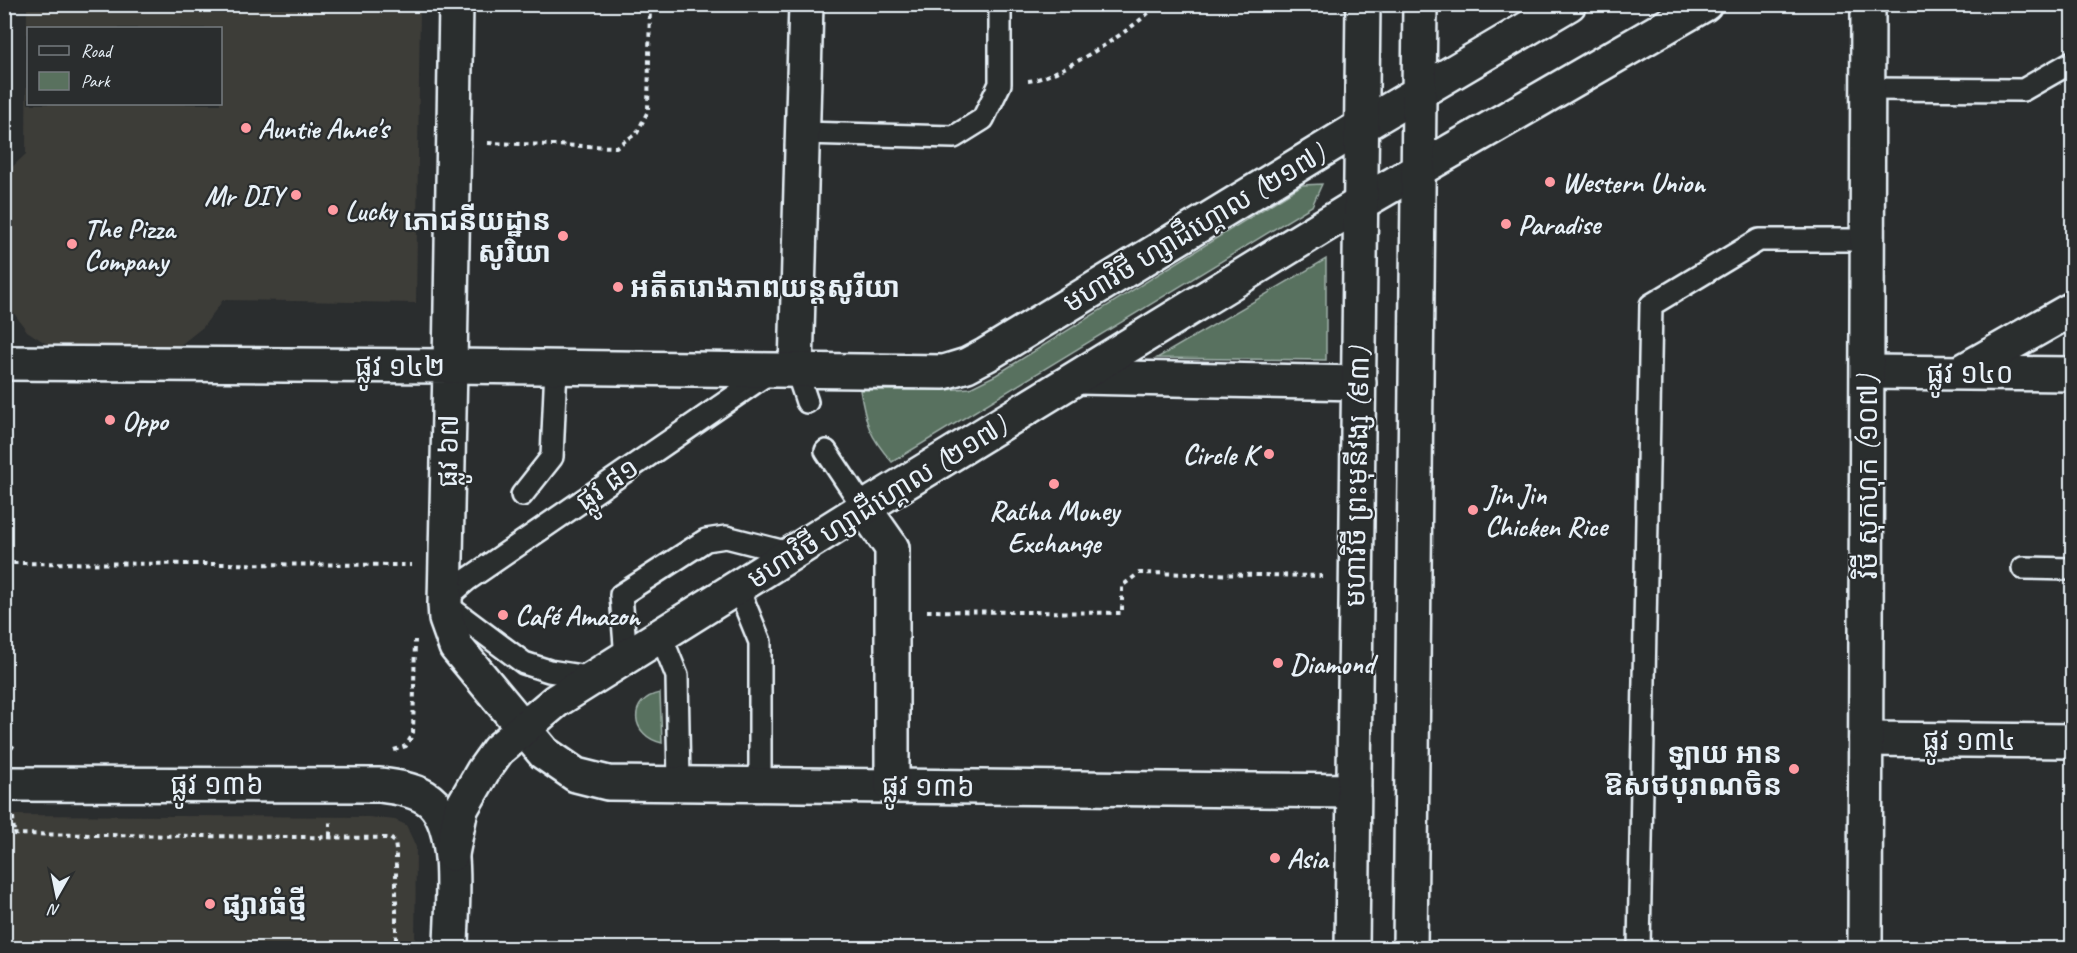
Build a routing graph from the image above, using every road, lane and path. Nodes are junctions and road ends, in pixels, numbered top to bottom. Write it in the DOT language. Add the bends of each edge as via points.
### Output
graph roads {
  1 [pos="456,4"];
  2 [pos="650,4"];
  3 [pos="806,4"];
  4 [pos="1000,4"];
  5 [pos="1157,4"];
  6 [pos="1363,4"];
  7 [pos="1420,4"];
  8 [pos="1569,4"];
  9 [pos="1705,4"];
  10 [pos="1868,4"];
  11 [pos="2073,62"];
  12 [pos="1000,84"];
  13 [pos="1868,89"];
  14 [pos="1419,90"];
  15 [pos="1362,126"];
  16 [pos="802,133"];
  17 [pos="454,142"];
  18 [pos="1418,171"];
  19 [pos="1361,203"];
  20 [pos="1868,240"];
  21 [pos="2073,309"];
  22 [pos="4,363"];
  23 [pos="450,366"];
  24 [pos="556,367"];
  25 [pos="785,369"];
  26 [pos="1868,372"];
  27 [pos="1959,373"];
  28 [pos="2073,374"];
  29 [pos="1079,377"];
  30 [pos="1359,383"];
  31 [pos="807,402"];
  32 [pos="826,451"];
  33 [pos="522,495"];
  34 [pos="864,508"];
  35 [pos="793,554"];
  36 [pos="4,562"];
  37 [pos="446,566"];
  38 [pos="2023,568"];
  39 [pos="2073,569"];
  40 [pos="1356,577"];
  41 [pos="738,588"];
  42 [pos="445,604"];
  43 [pos="892,610"];
  44 [pos="416,634"];
  45 [pos="661,636"];
  46 [pos="626,658"];
  47 [pos="594,678"];
  48 [pos="523,728"];
  49 [pos="1866,740"];
  50 [pos="4,741"];
  51 [pos="2073,741"];
  52 [pos="23,748"];
  53 [pos="391,751"];
  54 [pos="679,783"];
  55 [pos="4,784"];
  56 [pos="760,784"];
  57 [pos="892,786"];
  58 [pos="1354,791"];
  59 [pos="4,834"];
  60 [pos="452,854"];
  61 [pos="396,948"];
  62 [pos="451,948"];
  63 [pos="1352,948"];
  64 [pos="1410,948"];
  65 [pos="1639,948"];
  66 [pos="1865,948"];
  1 -- 17 [label="main road, ផ្លូវ ៦៧"];
  2 -- 17 [label="path" via="648,111 637,132 616,147"];
  3 -- 16 [label="main road"];
  4 -- 12 [label="lane"];
  5 -- 12 [label="path" via="1083,60 1038,81"];
  6 -- 15 [label="main road, មហាវិថី ព្រះមុនីវង្ស (៩៣)"];
  7 -- 14 [label="main road, មហាវិថី ព្រះមុនីវង្ស (៩៣)"];
  8 -- 14 [label="main road, មហាវិថី ហ្សាដឹហ្គោល (២១៧)"];
  9 -- 18 [label="main road"];
  10 -- 13 [label="main road, វិថី សុកហុក (១០៧)"];
  11 -- 13 [label="lane" via="2023,90"];
  12 -- 16 [label="lane" via="983,119 954,137"];
  13 -- 20 [label="main road, វិថី សុកហុក (១០៧)"];
  14 -- 15 [label="main road, មហាវិថី ហ្សាដឹហ្គោល (២១៧)"];
  14 -- 18 [label="main road, មហាវិថី ព្រះមុនីវង្ស (៩៣)"];
  15 -- 19 [label="main road, មហាវិថី ព្រះមុនីវង្ស (៩៣)"];
  15 -- 25 [label="main road, មហាវិថី ហ្សាដឹហ្គោល (២១៧)" via="967,365 944,372"];
  16 -- 25 [label="main road"];
  17 -- 23 [label="main road, ផ្លូវ ៦៧"];
  18 -- 19 [label="main road"];
  18 -- 64 [label="main road, មហាវិថី ព្រះមុនីវង្ស (៩៣)"];
  19 -- 29 [label="main road, មហាវិថី ហ្សាដឺហ្គោល (២១៧)"];
  19 -- 30 [label="main road, មហាវិថី ព្រះមុនីវង្ស (៩៣)"];
  20 -- 26 [label="main road, វិថី សុកហុក (១០៧)"];
  20 -- 65 [label="lane" via="1759,240 1651,305"];
  21 -- 27 [label="main road"];
  22 -- 23 [label="main road, ផ្លូវ ១៤២"];
  23 -- 24 [label="main road, ផ្លូវ ១៤២"];
  23 -- 37 [label="main road, ផ្លូវ ៦៧"];
  24 -- 25 [label="main road, ផ្លូវ ១៤២"];
  24 -- 33 [label="lane" via="552,457"];
  25 -- 31 [label="lane"];
  25 -- 42 [label="lane, ផ្លូវ ៨១" via="467,580"];
  26 -- 27 [label="main road, ផ្លូវ ១៤០"];
  26 -- 49 [label="main road, វិថី សុកហុក (១០៧)"];
  27 -- 28 [label="main road, ផ្លូវ ១៤០"];
  29 -- 30 [label="main road"];
  29 -- 34 [label="main road, មហាវិថី ហ្សាដឺហ្គោល (២១៧)"];
  30 -- 40 [label="main road, មហាវិថី ព្រះមុនីវង្ស (៩៣)"];
  32 -- 34 [label="lane"];
  34 -- 35 [label="main road, មហាវិថី ហ្សាដឺហ្គោល (២១៧)"];
  34 -- 43 [label="main road" via="892,548"];
  35 -- 41 [label="main road, មហាវិថី ហ្សាដឺហ្គោល (២១៧)"];
  35 -- 46 [label="lane" via="726,537 706,540 621,595"];
  36 -- 37 [label="path"];
  37 -- 42 [label="main road, ផ្លូវ ៦៧"];
  38 -- 39 [label="lane"];
  40 -- 43 [label="path" via="1139,573 1122,586 1122,613"];
  40 -- 58 [label="main road, មហាវិថី ព្រះមុនីវង្ស (៩៣)"];
  41 -- 45 [label="main road, មហាវិថី ហ្សាដឺហ្គោល (២១៧)"];
  41 -- 56 [label="lane" via="760,642"];
  42 -- 47 [label="lane" via="524,663"];
  42 -- 48 [label="main road, ផ្លូវ ៦៧" via="456,647"];
  43 -- 57 [label="main road"];
  44 -- 53 [label="path" via="413,734 406,747"];
  45 -- 46 [label="main road, មហាវិថី ហ្សាដឺហ្គោល (២១៧)"];
  45 -- 54 [label="lane" via="677,676"];
  46 -- 47 [label="main road, មហាវិថី ហ្សាដឺហ្គោល (២១៧)"];
  47 -- 48 [label="main road, មហាវិថី ហ្សាដឺហ្គោល (២១៧)" via="556,701"];
  48 -- 54 [label="main road, ផ្លូវ ១៣៦" via="544,753 576,774 608,783"];
  48 -- 60 [label="main road, មហាវិថី ហ្សាដឺហ្គោល (២១៧)" via="498,750 468,793 456,826"];
  49 -- 51 [label="main road, ផ្លូវ ១៣៤"];
  49 -- 66 [label="main road, វិថី សុកហុក (១០៧)"];
  50 -- 52 [label="path" via="11,747"];
  54 -- 56 [label="main road, ផ្លូវ ១៣៦"];
  55 -- 60 [label="main road, ផ្លូវ ១៣៦" via="380,785 411,791 438,809"];
  56 -- 57 [label="main road, ផ្លូវ ១៣៦"];
  57 -- 58 [label="main road, ផ្លូវ ១៣៦"];
  58 -- 63 [label="main road, មហាវិថី ព្រះមុនីវង្ស (៩៣)"];
  59 -- 61 [label="path" via="390,838 396,850"];
  60 -- 62 [label="main road"];
}
